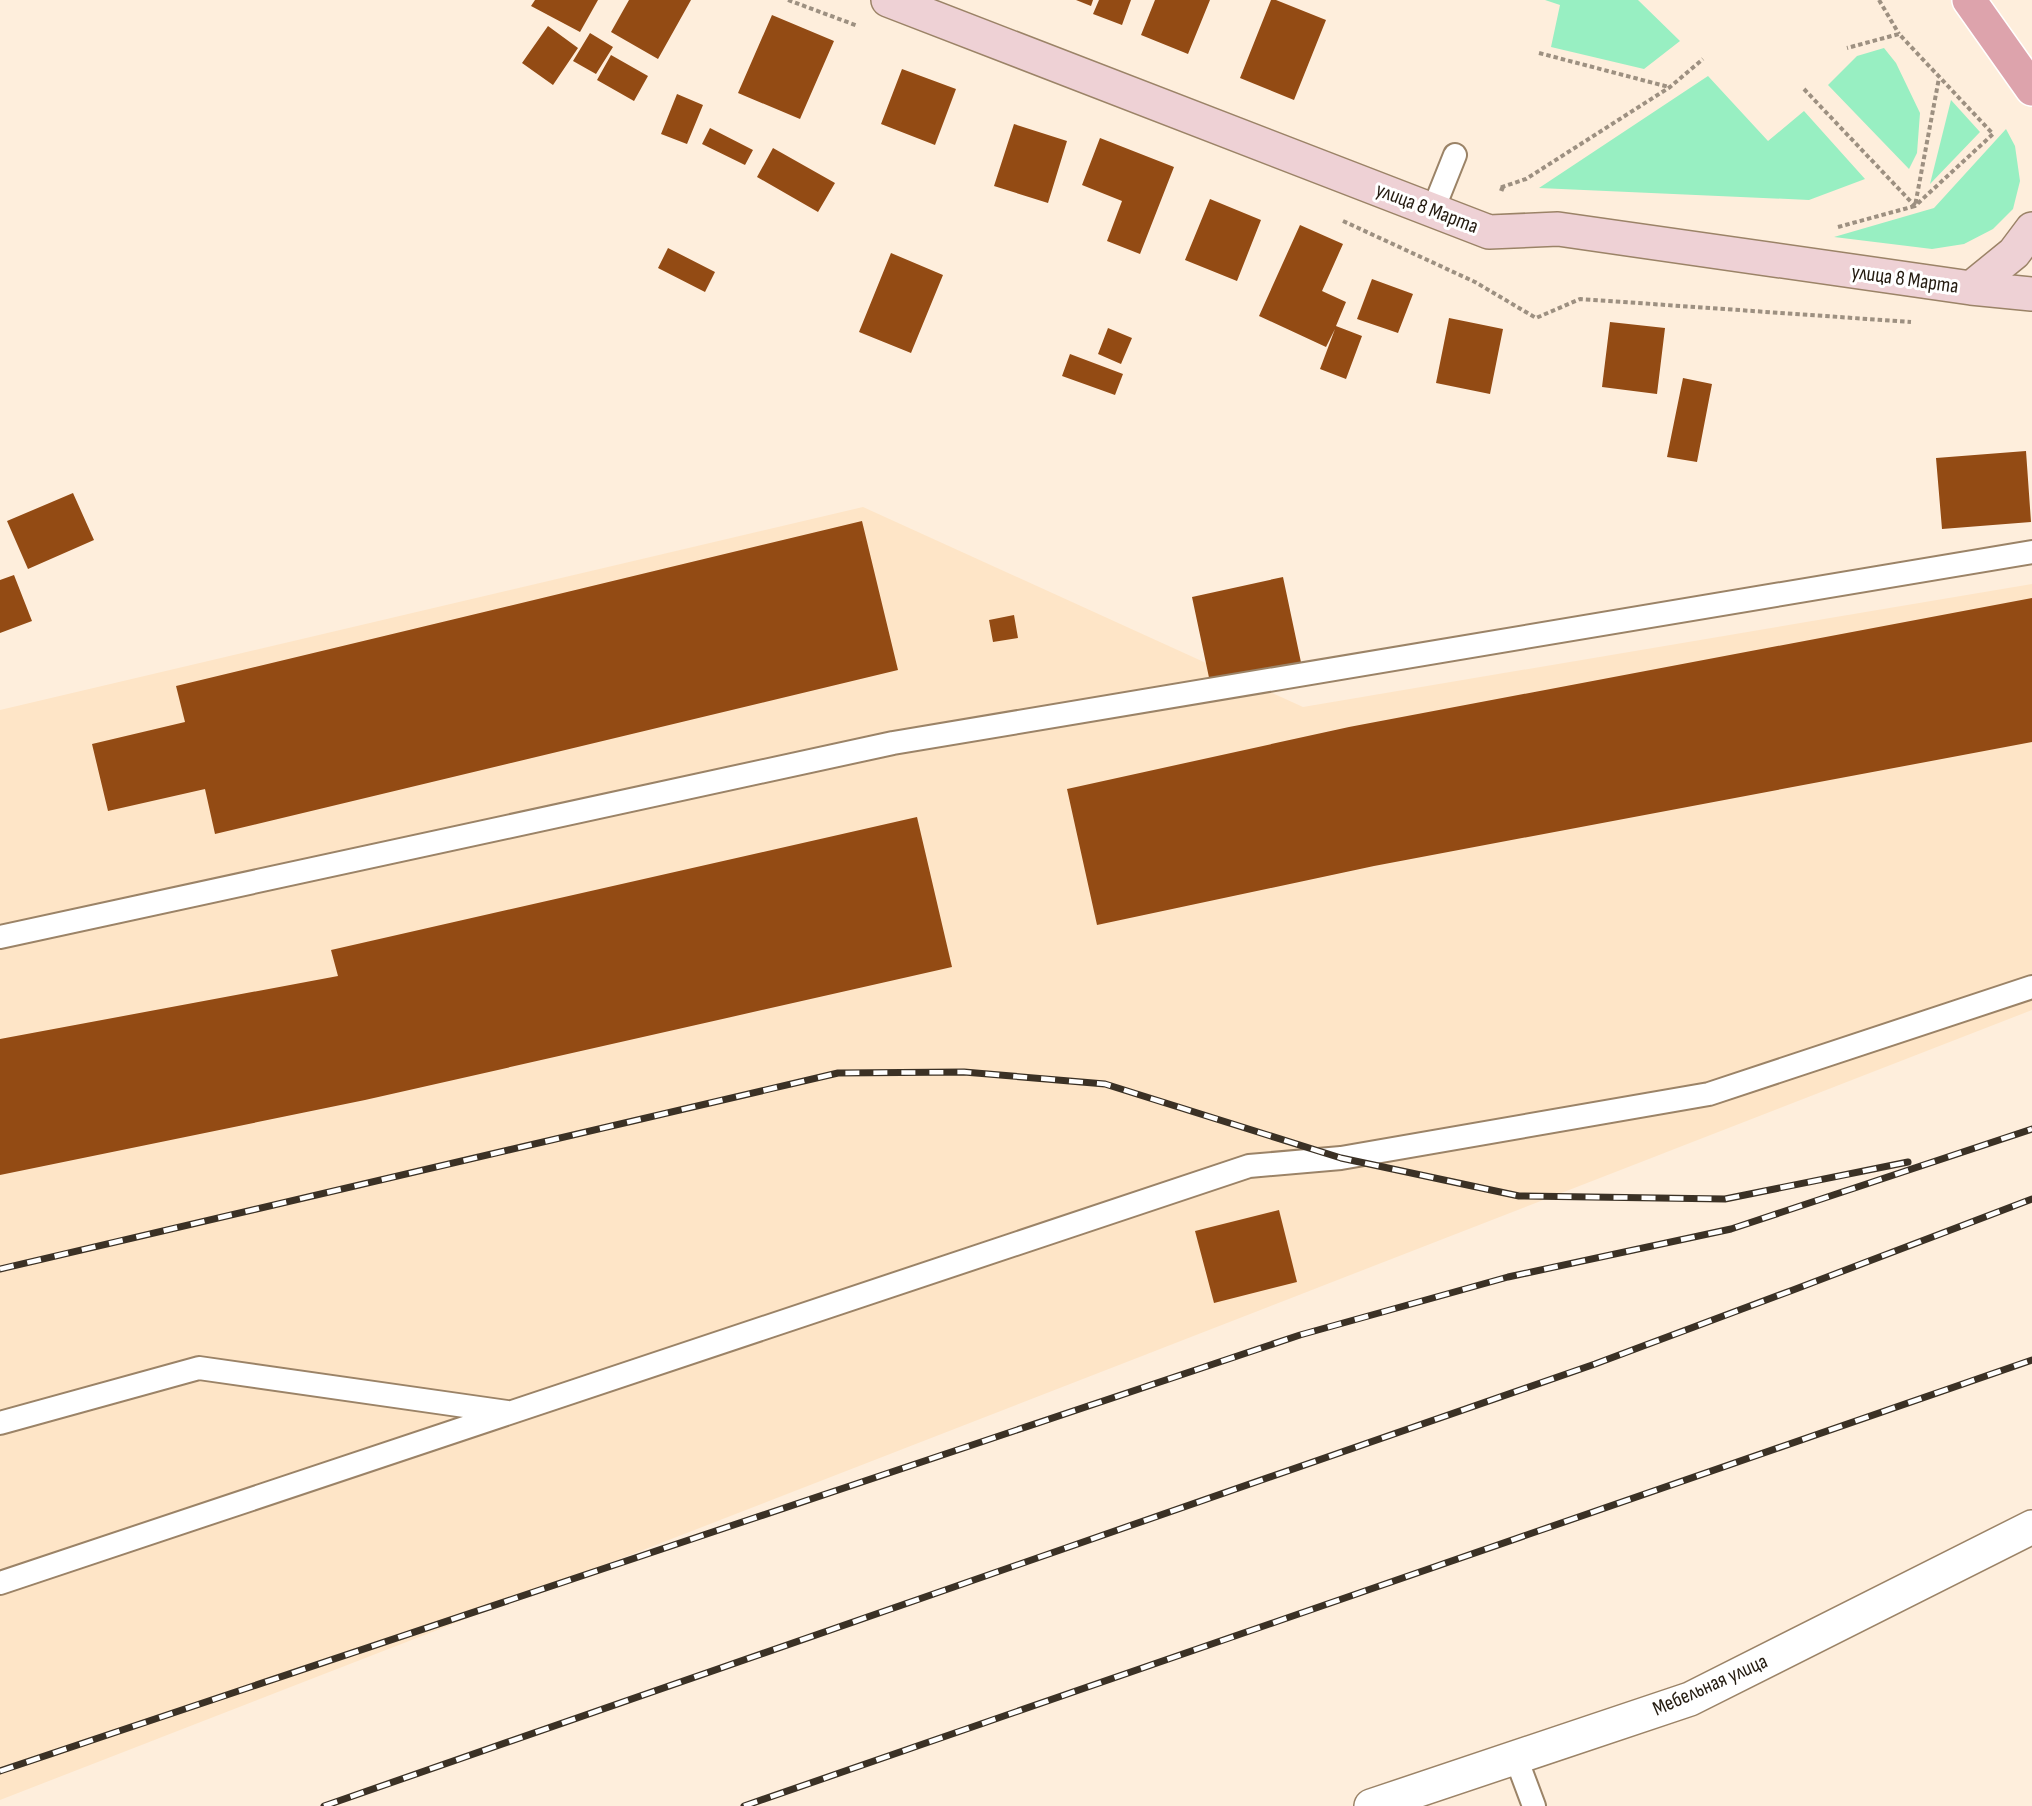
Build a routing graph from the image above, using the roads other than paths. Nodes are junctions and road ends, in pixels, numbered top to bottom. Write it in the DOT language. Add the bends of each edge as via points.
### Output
graph roads {
  1 [pos="888,0"];
  2 [pos="1969,0"];
  3 [pos="2030,89"];
  4 [pos="1455,155"];
  5 [pos="1433,210"];
  6 [pos="2032,229"];
  7 [pos="1971,288"];
  8 [pos="2032,294"];
  9 [pos="2032,552"];
  10 [pos="0,937"];
  11 [pos="2032,987"];
  12 [pos="513,1412"];
  13 [pos="0,1423"];
  14 [pos="2032,1527"];
  15 [pos="0,1583"];
  16 [pos="1516,1758"];
  17 [pos="1371,1806"];
  18 [pos="1534,1806"];
  1 -- 5 [label="main road, улица 8 Марта"];
  2 -- 3 [label="main road"];
  4 -- 5 [label="lane"];
  5 -- 7 [label="main road, улица 8 Марта" via="1489,232 1558,229"];
  6 -- 7 [label="main road" via="2014,253"];
  7 -- 8 [label="main road, улица 8 Марта"];
  9 -- 10 [label="lane" via="893,743"];
  11 -- 12 [label="lane" via="1709,1094 1341,1158 1249,1167"];
  12 -- 13 [label="lane" via="199,1368"];
  12 -- 15 [label="lane"];
  14 -- 16 [label="street, Мебельная улица" via="1690,1699"];
  16 -- 17 [label="street, Мебельная улица"];
  16 -- 18 [label="lane"];
}
